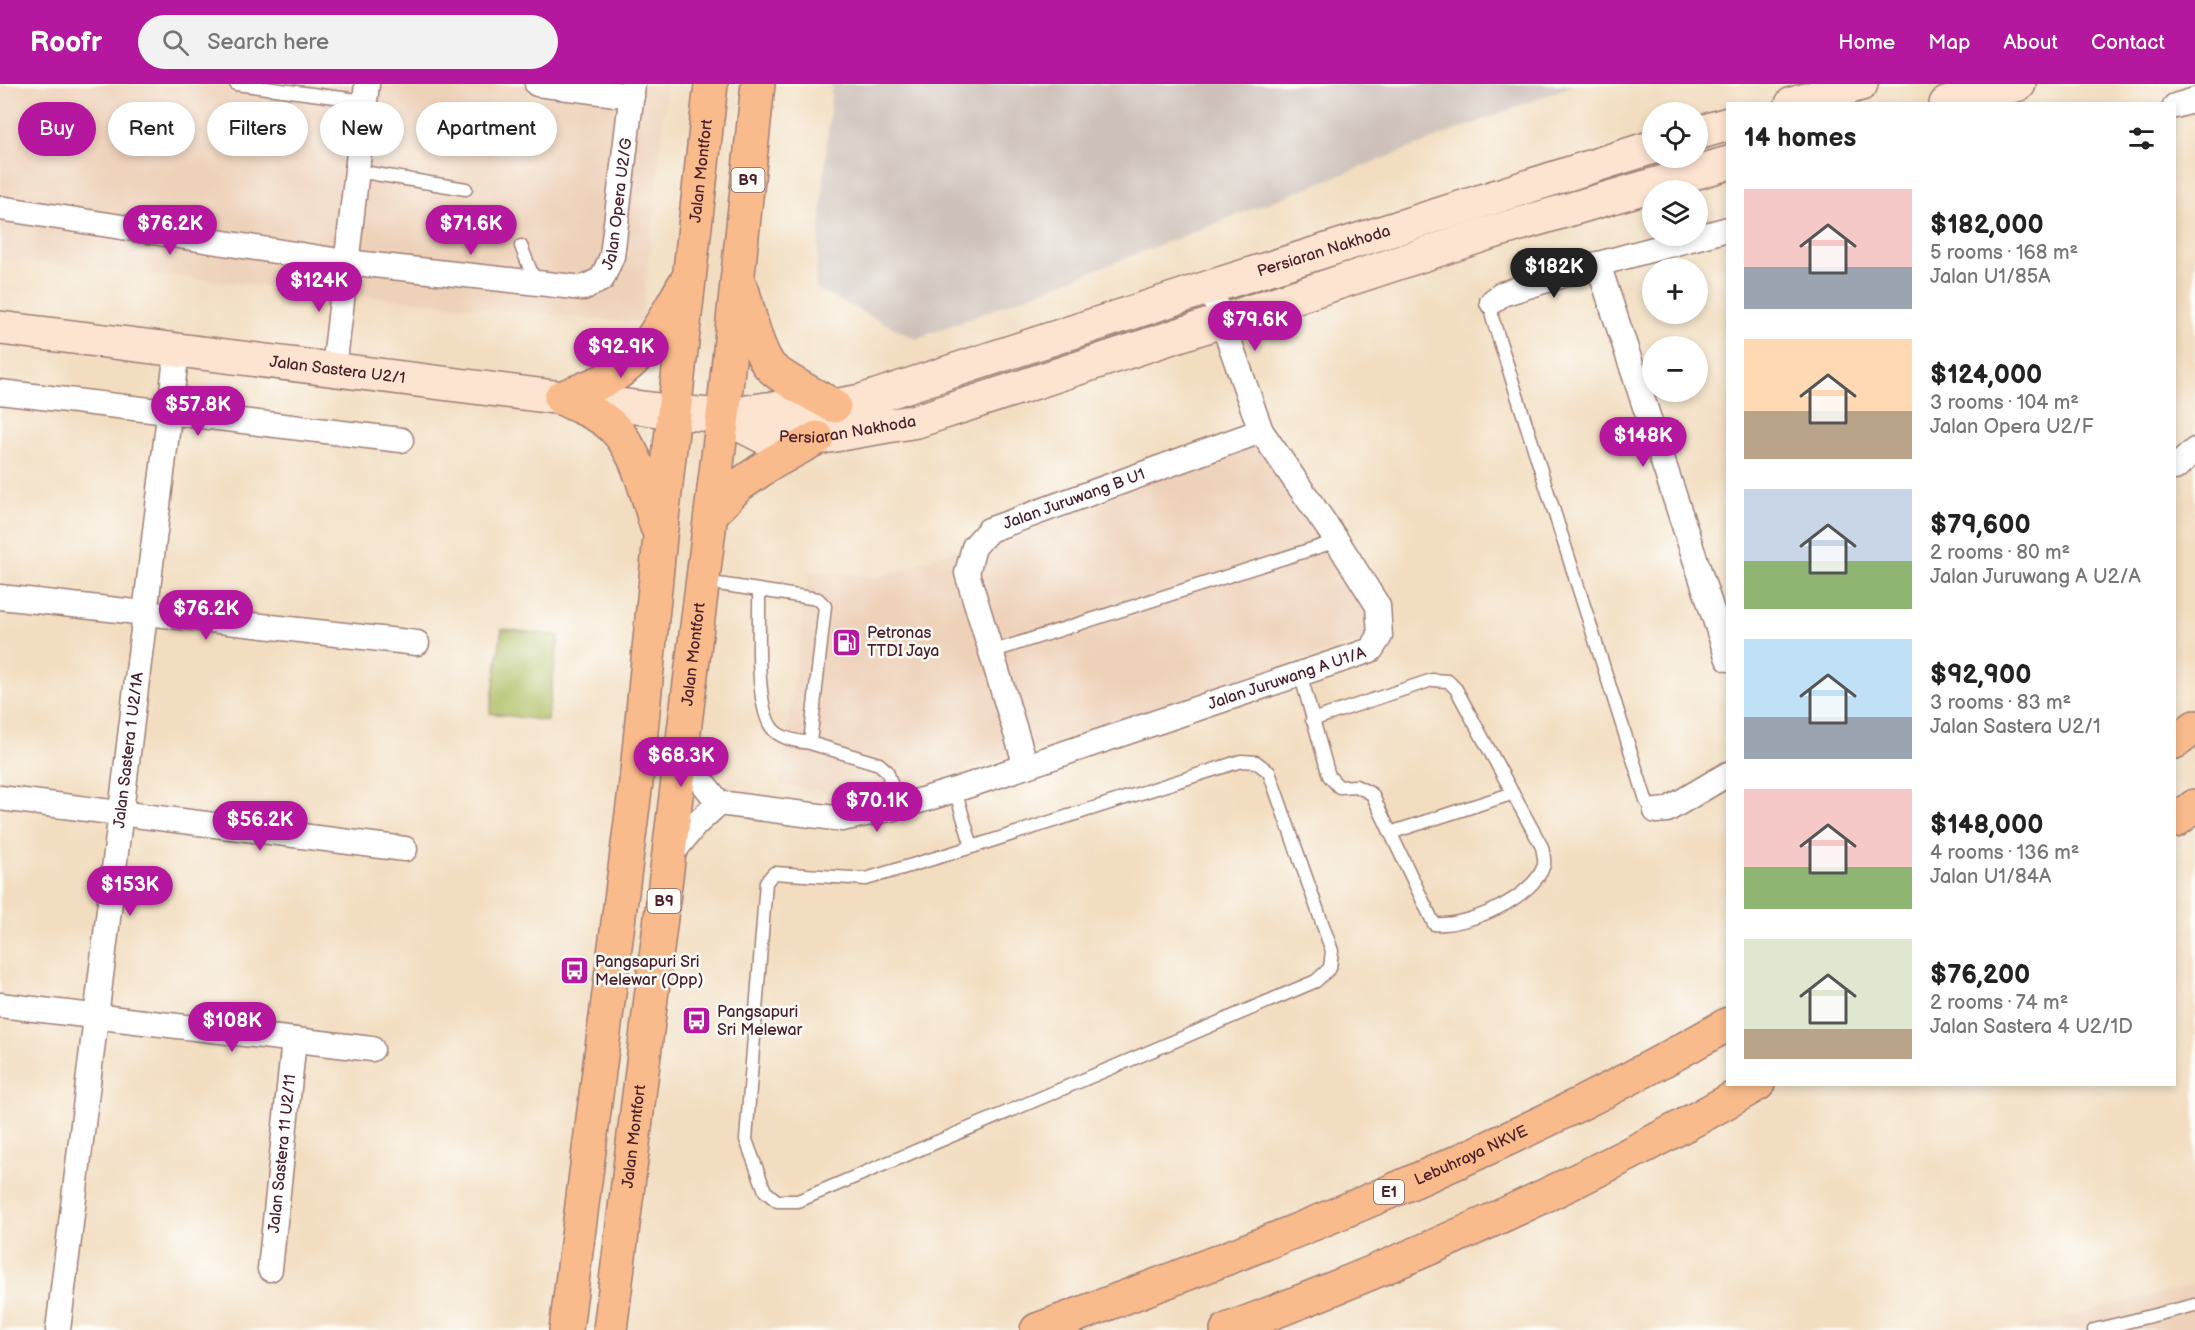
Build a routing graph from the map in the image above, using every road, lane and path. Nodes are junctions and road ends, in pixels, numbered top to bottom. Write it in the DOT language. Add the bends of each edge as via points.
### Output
graph roads {
  1 [pos="236,84"];
  2 [pos="537,84"];
  3 [pos="711,84"];
  4 [pos="758,84"];
  5 [pos="1862,84"];
  6 [pos="2019,84"];
  7 [pos="633,90"];
  8 [pos="366,93"];
  9 [pos="2195,100"];
  10 [pos="1799,102"];
  11 [pos="1953,102"];
  12 [pos="2176,106"];
  13 [pos="1726,125"];
  14 [pos="1708,130"];
  15 [pos="1642,150"];
  16 [pos="1726,164"];
  17 [pos="357,171"];
  18 [pos="466,189"];
  19 [pos="0,208"];
  20 [pos="1726,230"];
  21 [pos="521,246"];
  22 [pos="346,262"];
  23 [pos="1598,264"];
  24 [pos="690,274"];
  25 [pos="738,276"];
  26 [pos="536,284"];
  27 [pos="1210,287"];
  28 [pos="1492,302"];
  29 [pos="1221,321"];
  30 [pos="0,328"];
  31 [pos="177,350"];
  32 [pos="334,369"];
  33 [pos="0,392"];
  34 [pos="561,398"];
  35 [pos="834,406"];
  36 [pos="170,412"];
  37 [pos="675,412"];
  38 [pos="723,416"];
  39 [pos="1261,430"];
  40 [pos="818,438"];
  41 [pos="400,440"];
  42 [pos="2195,450"];
  43 [pos="2176,467"];
  44 [pos="711,514"];
  45 [pos="660,537"];
  46 [pos="1337,541"];
  47 [pos="704,582"];
  48 [pos="759,590"];
  49 [pos="0,597"];
  50 [pos="146,613"];
  51 [pos="417,643"];
  52 [pos="991,652"];
  53 [pos="1726,653"];
  54 [pos="1300,673"];
  55 [pos="1312,720"];
  56 [pos="2195,727"];
  57 [pos="2176,741"];
  58 [pos="810,743"];
  59 [pos="684,747"];
  60 [pos="1026,766"];
  61 [pos="1726,775"];
  62 [pos="955,790"];
  63 [pos="1511,794"];
  64 [pos="0,798"];
  65 [pos="720,803"];
  66 [pos="2195,806"];
  67 [pos="899,807"];
  68 [pos="1656,811"];
  69 [pos="121,813"];
  70 [pos="2176,820"];
  71 [pos="1390,833"];
  72 [pos="972,847"];
  73 [pos="405,849"];
  74 [pos="670,856"];
  75 [pos="0,1005"];
  76 [pos="97,1016"];
  77 [pos="1726,1025"];
  78 [pos="294,1040"];
  79 [pos="372,1049"];
  80 [pos="1754,1086"];
  81 [pos="270,1269"];
  82 [pos="2195,1305"];
  83 [pos="58,1330"];
  84 [pos="567,1330"];
  85 [pos="610,1330"];
  86 [pos="1037,1330"];
  87 [pos="1227,1330"];
  88 [pos="2094,1330"];
  1 -- 8 [label="lane"];
  2 -- 7 [label="street"];
  3 -- 24 [label="main road, Jalan Montfort"];
  4 -- 25 [label="main road, Jalan Montfort / B9"];
  5 -- 10 [label="street"];
  6 -- 11 [label="street"];
  7 -- 26 [label="street, Jalan Opera U2/G" via="612,256 602,279 582,288"];
  8 -- 17 [label="street"];
  9 -- 12 [label="street"];
  13 -- 14 [label="street"];
  15 -- 27 [label="street, Persiaran Nakhoda"];
  16 -- 29 [label="street, Persiaran Nakhoda" via="1486,234"];
  17 -- 18 [label="lane"];
  17 -- 22 [label="street"];
  19 -- 22 [label="street, Jalan Opera U2/G"];
  20 -- 23 [label="street"];
  21 -- 26 [label="lane"];
  22 -- 26 [label="street, Jalan Opera U2/G"];
  22 -- 32 [label="street"];
  23 -- 28 [label="street" via="1502,294"];
  23 -- 53 [label="street"];
  24 -- 34 [label="main road" via="653,337 632,362 611,377"];
  24 -- 37 [label="main road, Jalan Montfort"];
  25 -- 35 [label="main road" via="768,365"];
  25 -- 38 [label="main road, Jalan Montfort / B9"];
  27 -- 29 [label="street, Jalan Juruwang A U1/A"];
  27 -- 35 [label="street, Persiaran Nakhoda" via="861,401"];
  28 -- 68 [label="lane" via="1492,317 1643,792"];
  29 -- 39 [label="street, Jalan Juruwang A U1/A"];
  29 -- 40 [label="street, Persiaran Nakhoda" via="916,421"];
  30 -- 31 [label="street, Jalan Sastera U2/1"];
  31 -- 32 [label="street, Jalan Sastera U2/1"];
  31 -- 36 [label="street, Jalan Sastera 1 U2/1A"];
  32 -- 34 [label="street, Jalan Sastera U2/1"];
  33 -- 36 [label="street"];
  34 -- 37 [label="street, Jalan Sastera U2/1"];
  34 -- 45 [label="main road" via="604,420 621,436 633,453"];
  35 -- 38 [label="street, Persiaran Nakhoda" via="766,409"];
  36 -- 41 [label="street"];
  36 -- 50 [label="street, Jalan Sastera 1 U2/1A"];
  37 -- 38 [label="street, Jalan Sastera U2/1"];
  37 -- 45 [label="main road, Jalan Montfort"];
  38 -- 40 [label="street, Persiaran Nakhoda" via="762,436"];
  38 -- 44 [label="main road, Jalan Montfort / B9"];
  39 -- 46 [label="street, Jalan Juruwang A U1/A"];
  39 -- 52 [label="street, Jalan Juruwang B U1" via="989,530 974,547 967,573"];
  40 -- 44 [label="main road" via="738,486"];
  42 -- 43 [label="street"];
  44 -- 47 [label="main road, Jalan Montfort / B9"];
  45 -- 84 [label="main road, Jalan Montfort" via="636,782"];
  46 -- 52 [label="lane"];
  46 -- 54 [label="street, Jalan Juruwang A U1/A" via="1378,606 1380,636 1371,650"];
  47 -- 48 [label="lane"];
  47 -- 59 [label="main road, Jalan Montfort / B9"];
  48 -- 58 [label="lane" via="760,697 765,717 773,730 788,739"];
  48 -- 58 [label="lane" via="818,599 825,606"];
  49 -- 50 [label="street"];
  50 -- 51 [label="street"];
  50 -- 69 [label="street, Jalan Sastera 1 U2/1A"];
  52 -- 60 [label="street, Jalan Juruwang B U1"];
  54 -- 55 [label="lane"];
  54 -- 60 [label="street, Jalan Juruwang A U1/A"];
  55 -- 63 [label="lane" via="1432,680 1448,681 1456,689"];
  55 -- 71 [label="lane" via="1329,776 1339,787 1356,786 1372,794"];
  56 -- 57 [label="main road"];
  58 -- 67 [label="lane" via="879,764 887,771"];
  59 -- 65 [label="street" via="696,774"];
  59 -- 74 [label="main road, Jalan Montfort / B9"];
  60 -- 62 [label="street, Jalan Juruwang A U1/A"];
  61 -- 68 [label="street" via="1667,810"];
  62 -- 67 [label="street, Jalan Juruwang A U1/A"];
  62 -- 72 [label="lane"];
  63 -- 71 [label="lane"];
  63 -- 71 [label="lane" via="1542,847 1543,866 1531,887 1506,905 1447,925 1434,924"];
  64 -- 69 [label="street"];
  65 -- 67 [label="street, Jalan Juruwang A U1/A" via="842,819"];
  65 -- 74 [label="street" via="695,825"];
  66 -- 70 [label="main road"];
  69 -- 73 [label="street"];
  69 -- 76 [label="street, Jalan Sastera 1 U2/1A"];
  72 -- 72 [label="lane" via="1241,761 1256,762 1269,772 1332,951 1330,968 1316,981 798,1201 777,1201 765,1191 746,1140 766,882 774,873 866,879"];
  74 -- 85 [label="main road, Jalan Montfort / B9"];
  75 -- 76 [label="street"];
  76 -- 78 [label="street"];
  76 -- 83 [label="street, Jalan Sastera 1 U2/1A"];
  77 -- 86 [label="main road, Lebuhraya NKVE / E1" via="1573,1108 1410,1183"];
  78 -- 79 [label="street"];
  78 -- 81 [label="street, Jalan Sastera 11 U2/11"];
  80 -- 87 [label="main road" via="1581,1179 1428,1249"];
  82 -- 88 [label="lane"];
}
